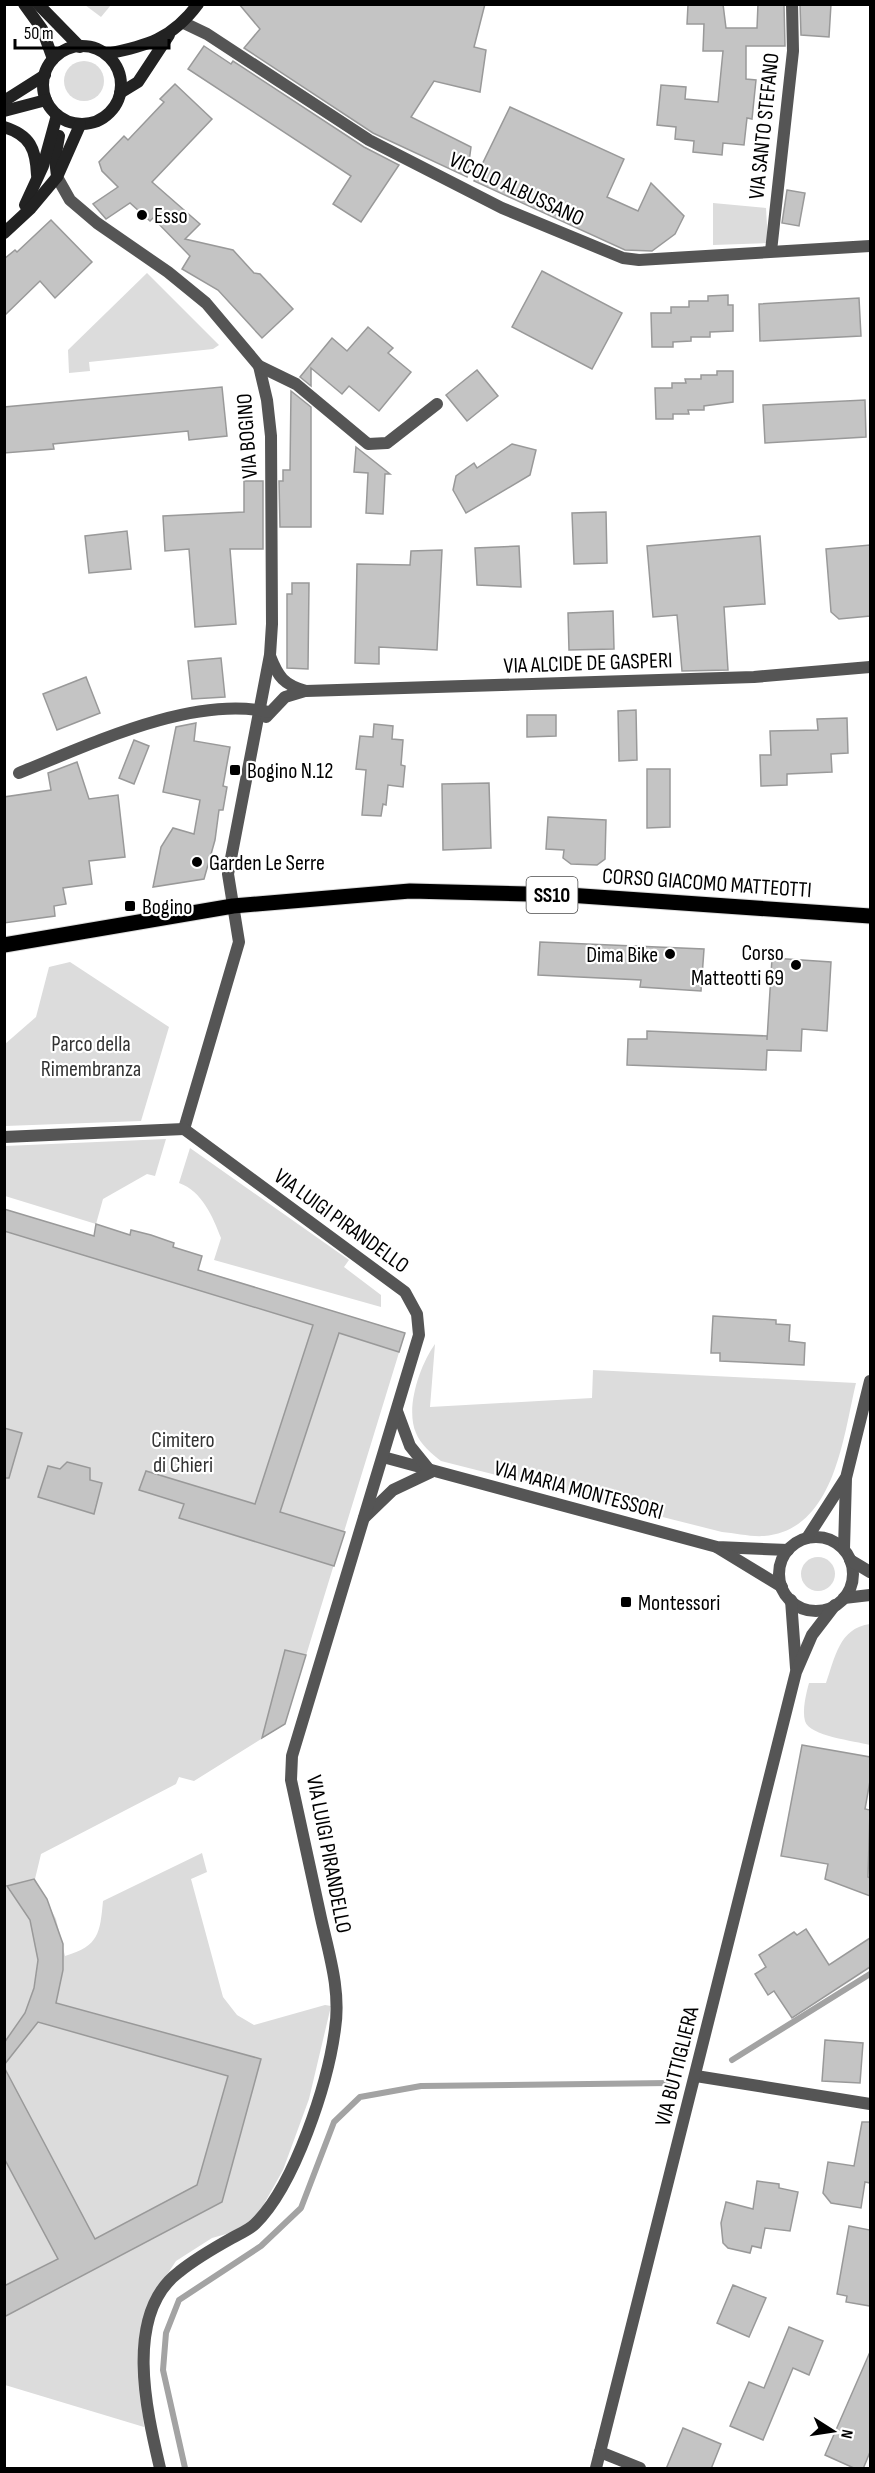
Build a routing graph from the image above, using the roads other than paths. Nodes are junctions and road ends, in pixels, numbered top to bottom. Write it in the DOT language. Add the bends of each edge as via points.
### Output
graph roads {
  1 [pos="24,4"];
  2 [pos="38,4"];
  3 [pos="198,4"];
  4 [pos="792,4"];
  5 [pos="184,23"];
  6 [pos="169,35"];
  7 [pos="80,46"];
  8 [pos="106,54"];
  9 [pos="53,59"];
  10 [pos="45,75"];
  11 [pos="120,93"];
  12 [pos="46,100"];
  13 [pos="4,101"];
  14 [pos="4,111"];
  15 [pos="61,118"];
  16 [pos="80,125"];
  17 [pos="4,127"];
  18 [pos="57,177"];
  19 [pos="37,181"];
  20 [pos="8,229"];
  21 [pos="870,246"];
  22 [pos="771,251"];
  23 [pos="259,366"];
  24 [pos="437,404"];
  25 [pos="270,655"];
  26 [pos="870,667"];
  27 [pos="306,691"];
  28 [pos="263,710"];
  29 [pos="19,773"];
  30 [pos="233,906"];
  31 [pos="870,916"];
  32 [pos="4,945"];
  33 [pos="184,1129"];
  34 [pos="4,1137"];
  35 [pos="870,1381"];
  36 [pos="396,1410"];
  37 [pos="383,1457"];
  38 [pos="431,1472"];
  39 [pos="846,1478"];
  40 [pos="363,1519"];
  41 [pos="807,1538"];
  42 [pos="717,1547"];
  43 [pos="843,1549"];
  44 [pos="788,1550"];
  45 [pos="850,1560"];
  46 [pos="870,1572"];
  47 [pos="782,1587"];
  48 [pos="870,1595"];
  49 [pos="791,1600"];
  50 [pos="840,1602"];
  51 [pos="796,1672"];
  52 [pos="696,2076"];
  53 [pos="870,2104"];
  54 [pos="600,2452"];
  55 [pos="160,2469"];
  56 [pos="596,2469"];
  57 [pos="640,2469"];
  1 -- 9 [label="street" via="42,29"];
  2 -- 7 [label="street"];
  3 -- 5 [label="street"];
  4 -- 22 [label="street, VIA SANTO STEFANO" via="793,51"];
  5 -- 6 [label="street"];
  5 -- 22 [label="street, VICOLO ALBUSSANO" via="369,140 502,208 623,258"];
  6 -- 8 [label="street"];
  6 -- 11 [label="street" via="138,82"];
  7 -- 8 [label="street"];
  7 -- 9 [label="street"];
  8 -- 11 [label="street" via="121,79"];
  9 -- 10 [label="street"];
  10 -- 12 [label="street"];
  10 -- 13 [label="street"];
  11 -- 16 [label="street" via="112,110 98,121"];
  12 -- 14 [label="street"];
  12 -- 15 [label="street"];
  15 -- 16 [label="street"];
  15 -- 18 [label="street" via="55,159"];
  15 -- 19 [label="street"];
  16 -- 18 [label="street"];
  17 -- 19 [label="street" via="30,140 36,155"];
  18 -- 20 [label="street"];
  18 -- 23 [label="street, VIA BOGINO" via="70,200 89,217 206,303"];
  19 -- 20 [label="street"];
  21 -- 22 [label="street, VICOLO ALBUSSANO"];
  23 -- 24 [label="street" via="296,384 368,444 387,443"];
  23 -- 25 [label="street, VIA BOGINO" via="271,436"];
  25 -- 27 [label="street, VIA ALCIDE DE GASPERI" via="278,677 289,686"];
  25 -- 28 [label="street, VIA BOGINO"];
  26 -- 27 [label="street, VIA ALCIDE DE GASPERI" via="754,677"];
  27 -- 28 [label="street, VIA ALCIDE DE GASPERI"];
  28 -- 29 [label="street" via="216,711 158,720"];
  28 -- 30 [label="street, VIA ALCIDE DE GASPERI" via="252,744 228,874"];
  30 -- 31 [label="main road, CORSO GIACOMO MATTEOTTI / SS10" via="410,891 568,895"];
  30 -- 32 [label="main road, CORSO GIACOMO MATTEOTTI / SS10"];
  30 -- 33 [label="street" via="239,942"];
  33 -- 34 [label="street"];
  33 -- 36 [label="street, VIA LUIGI PIRANDELLO" via="405,1292 417,1314 419,1335"];
  35 -- 39 [label="street"];
  36 -- 37 [label="street, VIA LUIGI PIRANDELLO"];
  36 -- 38 [label="street" via="410,1446"];
  37 -- 38 [label="street, VIA MARIA MONTESSORI"];
  37 -- 40 [label="street, VIA LUIGI PIRANDELLO"];
  38 -- 40 [label="street" via="393,1490"];
  38 -- 42 [label="street, VIA MARIA MONTESSORI"];
  39 -- 41 [label="street"];
  39 -- 43 [label="street"];
  40 -- 55 [label="street, VIA LUIGI PIRANDELLO" via="298,1728 291,1764 291,1780 337,1992 335,2029 321,2092 297,2157 276,2195 255,2224 176,2273 160,2292 148,2324 142,2365 147,2415"];
  41 -- 43 [label="street" via="827,1538"];
  41 -- 44 [label="street"];
  42 -- 44 [label="street, VIA MARIA MONTESSORI"];
  42 -- 47 [label="street, VIA MARIA MONTESSORI"];
  43 -- 45 [label="street"];
  44 -- 47 [label="street" via="780,1568"];
  45 -- 46 [label="street"];
  45 -- 50 [label="street" via="852,1580"];
  47 -- 49 [label="street"];
  48 -- 50 [label="street"];
  49 -- 50 [label="street" via="812,1610"];
  49 -- 51 [label="street, VIA BUTTIGLIERA"];
  50 -- 51 [label="street, VIA BUTTIGLIERA" via="813,1635"];
  51 -- 52 [label="street, VIA BUTTIGLIERA"];
  52 -- 53 [label="street"];
  52 -- 54 [label="street, VIA BUTTIGLIERA"];
  54 -- 56 [label="street, VIA BUTTIGLIERA"];
  54 -- 57 [label="street"];
}
